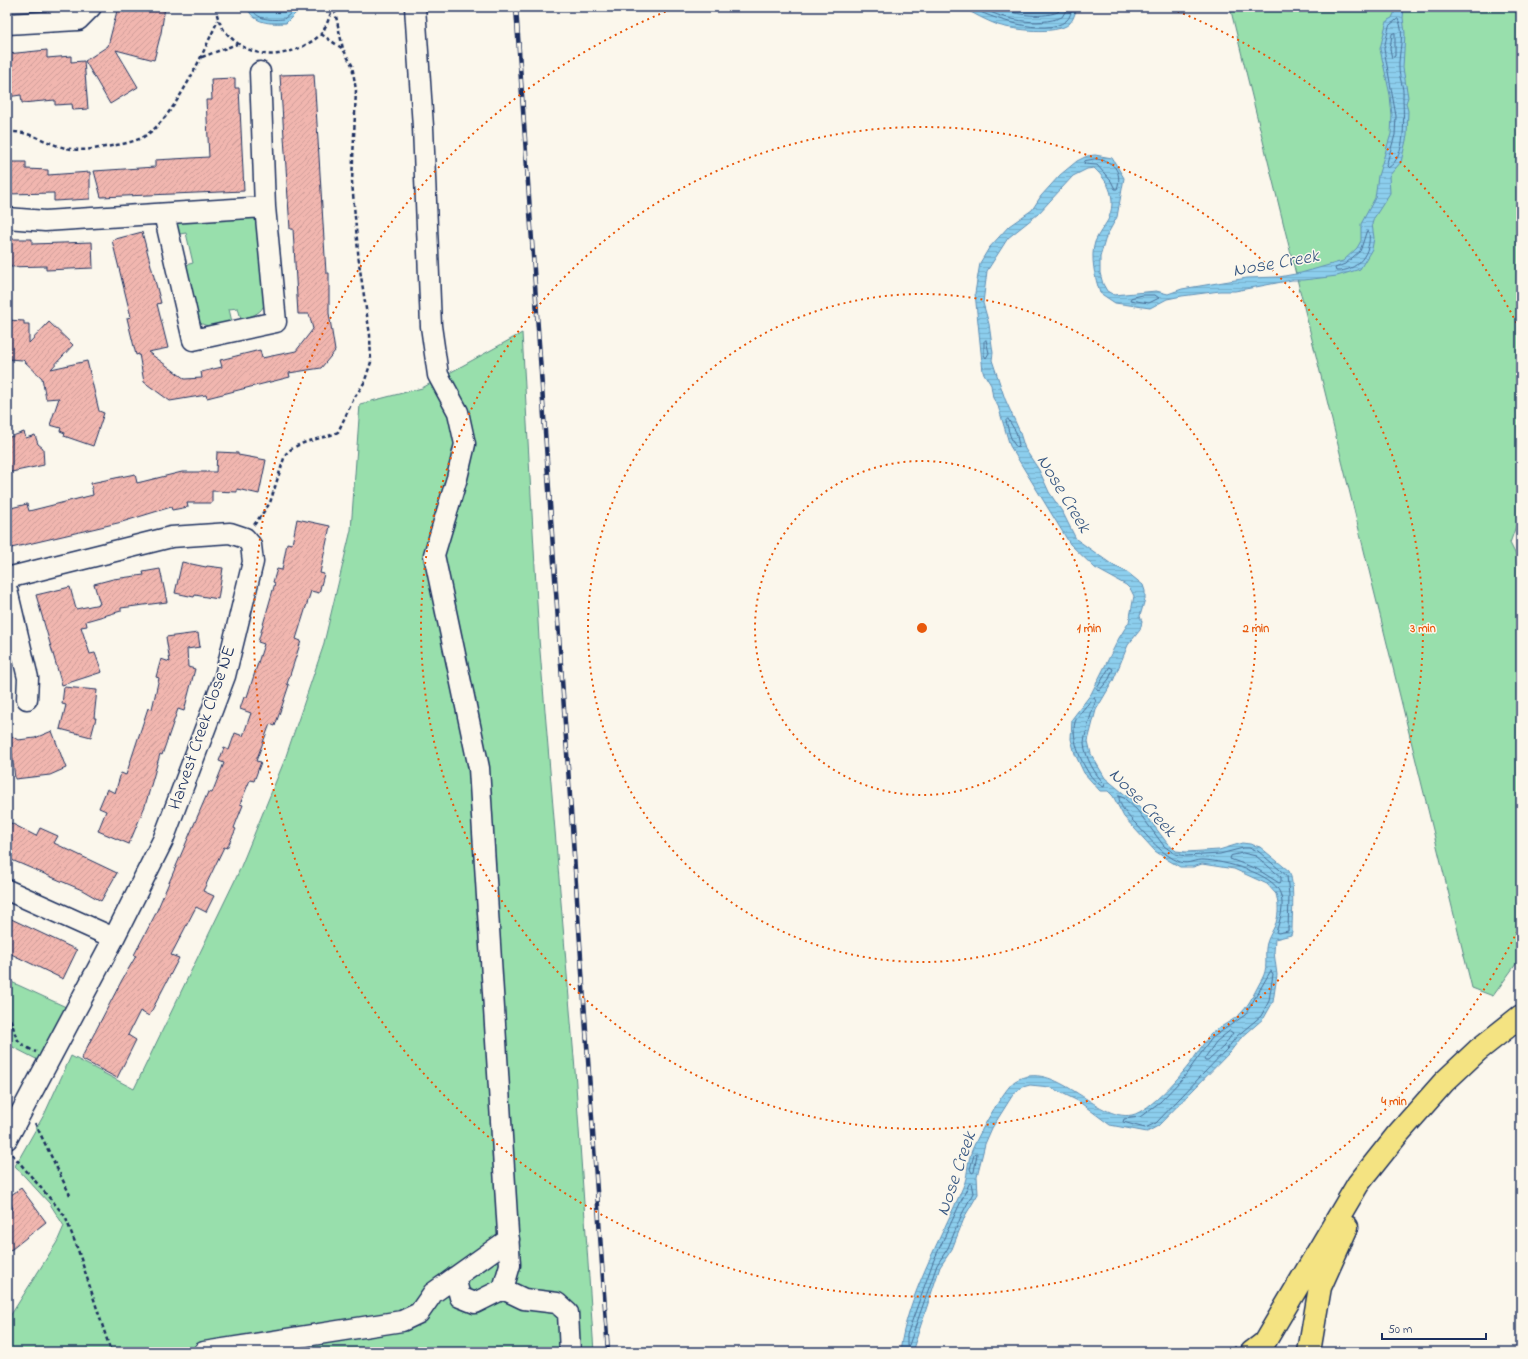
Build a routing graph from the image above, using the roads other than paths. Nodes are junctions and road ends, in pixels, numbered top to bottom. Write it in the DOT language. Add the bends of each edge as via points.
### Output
graph roads {
  1 [pos="90,7"];
  2 [pos="415,7"];
  3 [pos="7,24"];
  4 [pos="260,72"];
  5 [pos="265,207"];
  6 [pos="164,214"];
  7 [pos="7,218"];
  8 [pos="7,578"];
  9 [pos="7,590"];
  10 [pos="27,699"];
  11 [pos="7,890"];
  12 [pos="114,938"];
  13 [pos="1521,1016"];
  14 [pos="1397,1135"];
  15 [pos="7,1138"];
  16 [pos="509,1240"];
  17 [pos="455,1277"];
  18 [pos="503,1289"];
  19 [pos="204,1352"];
  20 [pos="570,1352"];
  21 [pos="1252,1352"];
  22 [pos="1309,1352"];
  1 -- 3 [label="street" via="78,20"];
  2 -- 16 [label="street" via="431,326 438,375 458,412 465,444 434,555 478,768"];
  4 -- 5 [label="street"];
  5 -- 6 [label="street"];
  5 -- 6 [label="street" via="276,322 193,340"];
  6 -- 7 [label="street" via="44,220"];
  8 -- 12 [label="street, Harvest Creek Close NE" via="171,537 230,533 245,538 251,545 253,562 225,676 163,840"];
  9 -- 10 [label="street" via="28,678"];
  11 -- 12 [label="street"];
  12 -- 15 [label="street, Harvest Creek Close NE"];
  13 -- 14 [label="highway" via="1444,1082"];
  14 -- 21 [label="highway" via="1358,1184 1264,1343"];
  14 -- 22 [label="highway" via="1350,1218 1320,1287"];
  16 -- 17 [label="street"];
  16 -- 18 [label="street" via="510,1265"];
  17 -- 18 [label="street" via="460,1297 475,1303"];
  17 -- 19 [label="street" via="433,1293 419,1313 402,1320"];
  18 -- 20 [label="street" via="524,1299 558,1303 568,1313"];
}
